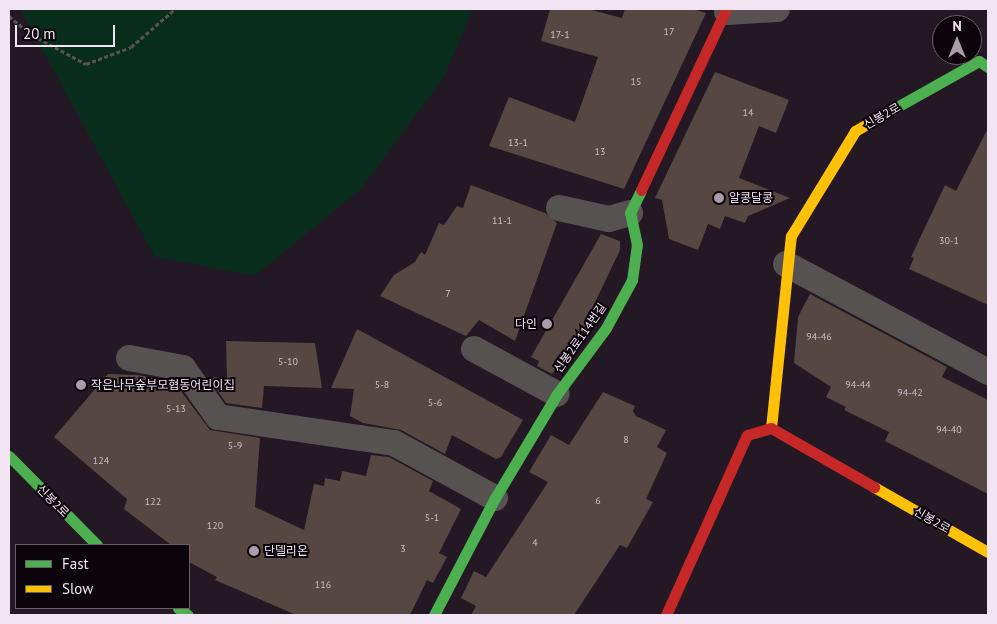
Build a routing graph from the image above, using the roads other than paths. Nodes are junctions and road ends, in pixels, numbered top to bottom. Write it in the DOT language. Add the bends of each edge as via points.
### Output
graph roads {
  1 [pos="777,9"];
  2 [pos="726,10"];
  3 [pos="988,66"];
  4 [pos="559,208"];
  5 [pos="630,212"];
  6 [pos="786,264"];
  7 [pos="474,349"];
  8 [pos="128,358"];
  9 [pos="988,372"];
  10 [pos="557,394"];
  11 [pos="771,428"];
  12 [pos="9,456"];
  13 [pos="495,498"];
  14 [pos="96,544"];
  15 [pos="988,552"];
  16 [pos="434,615"];
  17 [pos="666,615"];
  1 -- 2 [label="street"];
  2 -- 5 [label="street"];
  3 -- 6 [label="street, 신봉2로" via="978,61 856,131 791,236"];
  4 -- 5 [label="street" via="609,219"];
  5 -- 10 [label="street, 신봉2로114번길" via="637,245 632,280 606,328"];
  6 -- 9 [label="street"];
  6 -- 11 [label="street, 신봉2로"];
  7 -- 10 [label="street"];
  8 -- 13 [label="street" via="183,368 218,417 394,443"];
  10 -- 13 [label="street, 신봉2로114번길"];
  11 -- 15 [label="street, 신봉2로"];
  11 -- 17 [label="street" via="747,435"];
  12 -- 14 [label="street, 신봉2로"];
  13 -- 16 [label="street, 신봉2로114번길"];
}
